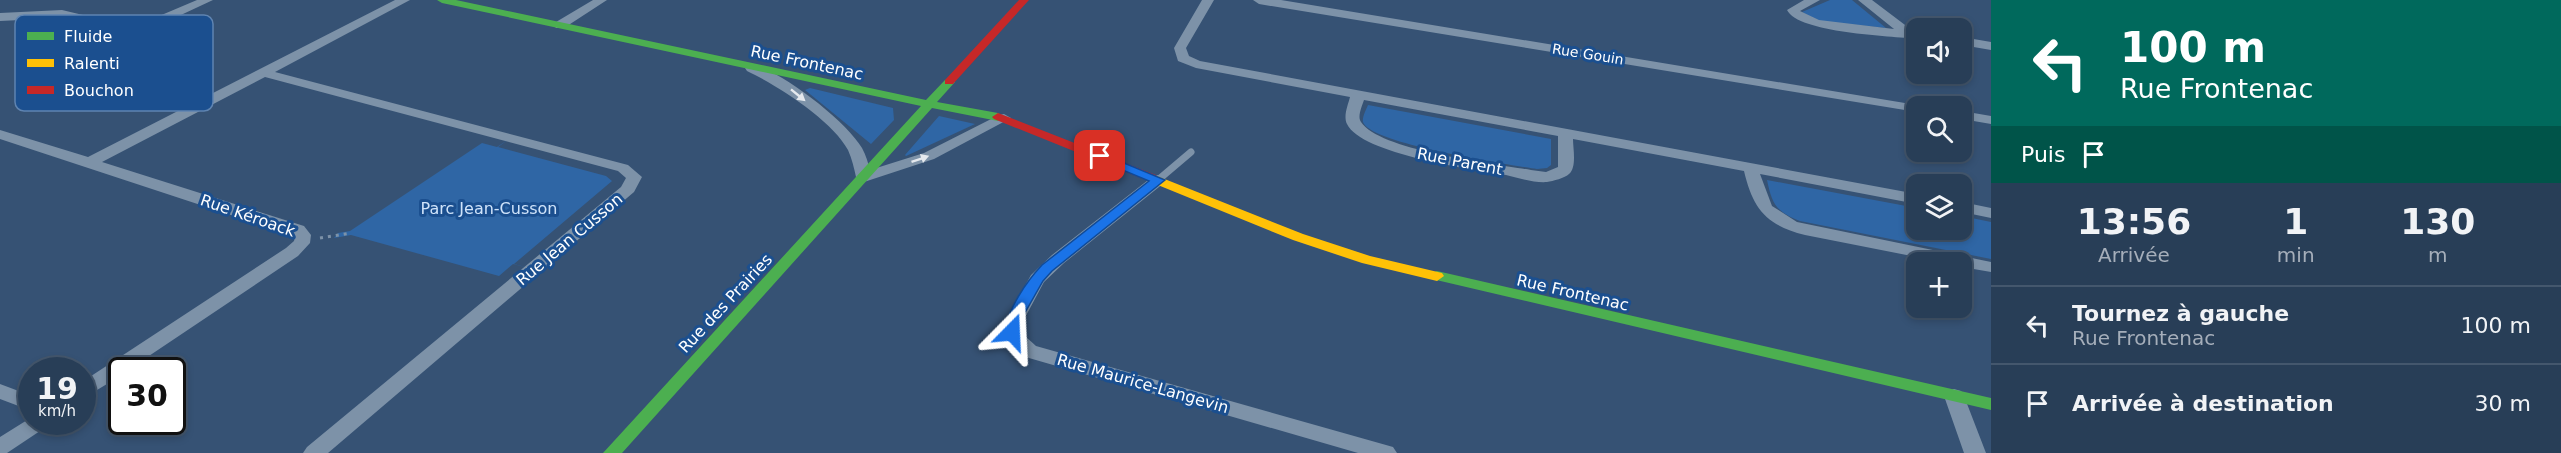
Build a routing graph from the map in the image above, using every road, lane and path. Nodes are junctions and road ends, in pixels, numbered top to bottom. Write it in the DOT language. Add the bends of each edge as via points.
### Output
graph roads {
  1 [pos="207,0"];
  2 [pos="404,0"];
  3 [pos="442,0"];
  4 [pos="600,0"];
  5 [pos="1024,0"];
  6 [pos="1208,0"];
  7 [pos="1259,0"];
  8 [pos="1814,0"];
  9 [pos="1864,0"];
  10 [pos="41,15"];
  11 [pos="66,15"];
  12 [pos="172,15"];
  13 [pos="15,16"];
  14 [pos="0,17"];
  15 [pos="560,25"];
  16 [pos="1906,29"];
  17 [pos="1906,33"];
  18 [pos="1972,43"];
  19 [pos="1991,46"];
  20 [pos="747,66"];
  21 [pos="264,73"];
  22 [pos="1358,95"];
  23 [pos="213,99"];
  24 [pos="929,104"];
  25 [pos="1906,106"];
  26 [pos="190,111"];
  27 [pos="1972,117"];
  28 [pos="1004,118"];
  29 [pos="1991,120"];
  30 [pos="0,134"];
  31 [pos="1565,134"];
  32 [pos="1191,152"];
  33 [pos="91,162"];
  34 [pos="1751,168"];
  35 [pos="864,177"];
  36 [pos="1158,180"];
  37 [pos="1906,197"];
  38 [pos="1972,209"];
  39 [pos="1991,213"];
  40 [pos="351,233"];
  41 [pos="303,241"];
  42 [pos="1991,267"];
  43 [pos="96,383"];
  44 [pos="0,390"];
  45 [pos="1954,396"];
  46 [pos="18,398"];
  47 [pos="1991,404"];
  48 [pos="19,435"];
  49 [pos="0,447"];
  50 [pos="622,451"];
  51 [pos="314,453"];
  52 [pos="1386,453"];
  53 [pos="1975,453"];
  1 -- 12 [label="street"];
  2 -- 21 [label="street"];
  3 -- 15 [label="street, Rue Frontenac"];
  4 -- 15 [label="street"];
  5 -- 24 [label="street, Rue des Prairies"];
  6 -- 22 [label="street" via="1180,48 1186,61"];
  7 -- 25 [label="street, Rue Gouin"];
  8 -- 17 [label="street" via="1795,8 1795,14 1816,23"];
  9 -- 16 [label="street"];
  10 -- 11 [label="street"];
  13 -- 14 [label="street"];
  15 -- 20 [label="street, Rue Frontenac"];
  18 -- 19 [label="street"];
  20 -- 24 [label="street, Rue Frontenac"];
  20 -- 35 [label="street, one-way" via="785,85 847,137 855,148"];
  21 -- 23 [label="street"];
  21 -- 51 [label="street, Rue Jean Cusson" via="623,168 634,177 628,189"];
  22 -- 31 [label="street"];
  22 -- 31 [label="street, Rue Parent" via="1354,124 1380,142 1531,175 1547,177 1563,172"];
  24 -- 28 [label="street, Rue Frontenac"];
  24 -- 35 [label="street, Rue des Prairies"];
  26 -- 33 [label="street"];
  27 -- 29 [label="street"];
  35 -- 28 [label="street, Rue des Prairies, one-way" via="929,156"];
  28 -- 36 [label="street, Rue Frontenac"];
  30 -- 33 [label="street, Rue Kéroack"];
  31 -- 34 [label="street"];
  32 -- 36 [label="lane"];
  33 -- 41 [label="street, Rue Kéroack" via="298,230"];
  34 -- 37 [label="street"];
  34 -- 42 [label="street" via="1761,204 1786,223"];
  35 -- 50 [label="street, Rue des Prairies"];
  36 -- 45 [label="street, Rue Frontenac" via="1298,237 1393,268"];
  36 -- 52 [label="street, Rue Maurice-Langevin" via="1037,279 1014,318 1012,332 1016,339 1029,351"];
  38 -- 39 [label="street"];
  40 -- 41 [label="path"];
  41 -- 43 [label="street, Rue Kéroack"];
  44 -- 46 [label="street"];
  45 -- 47 [label="street, Rue Frontenac"];
  45 -- 53 [label="street"];
  48 -- 49 [label="street"];
}
